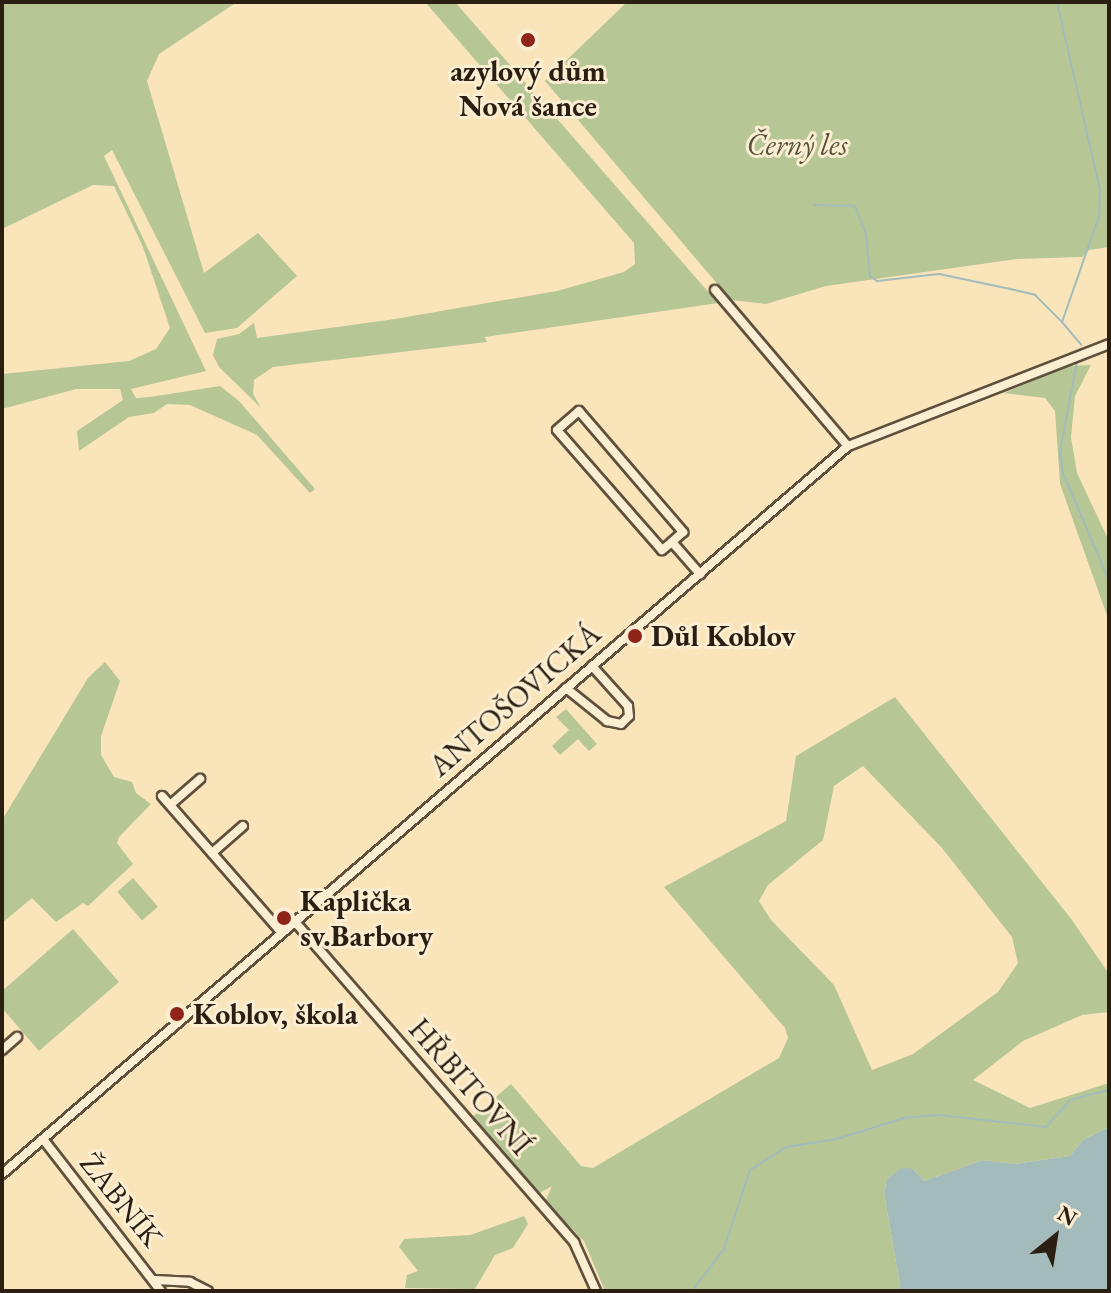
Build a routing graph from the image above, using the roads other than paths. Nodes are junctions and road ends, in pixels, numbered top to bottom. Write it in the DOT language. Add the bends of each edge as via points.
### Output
graph roads {
  1 [pos="715,290"];
  2 [pos="1109,344"];
  3 [pos="848,446"];
  4 [pos="672,542"];
  5 [pos="700,574"];
  6 [pos="592,666"];
  7 [pos="566,688"];
  8 [pos="200,779"];
  9 [pos="162,796"];
  10 [pos="170,805"];
  11 [pos="243,826"];
  12 [pos="212,853"];
  13 [pos="295,922"];
  14 [pos="282,933"];
  15 [pos="17,1037"];
  16 [pos="2,1050"];
  17 [pos="43,1139"];
  18 [pos="2,1174"];
  19 [pos="155,1280"];
  20 [pos="161,1291"];
  21 [pos="208,1291"];
  22 [pos="596,1291"];
  1 -- 3 [label="street"];
  2 -- 3 [label="street, ANTOŠOVICKÁ"];
  3 -- 5 [label="street, ANTOŠOVICKÁ"];
  4 -- 4 [label="street" via="683,532 579,411 557,430 662,550"];
  4 -- 5 [label="street"];
  5 -- 6 [label="street, ANTOŠOVICKÁ"];
  6 -- 7 [label="street, ANTOŠOVICKÁ"];
  6 -- 7 [label="street" via="628,706 629,716 621,724 607,721"];
  7 -- 13 [label="street, ANTOŠOVICKÁ"];
  8 -- 10 [label="street"];
  9 -- 10 [label="street"];
  10 -- 12 [label="street"];
  11 -- 12 [label="street"];
  12 -- 14 [label="street"];
  13 -- 14 [label="street, ANTOŠOVICKÁ"];
  13 -- 22 [label="street, HŘBITOVNÍ" via="574,1242"];
  14 -- 17 [label="street, ANTOŠOVICKÁ"];
  15 -- 16 [label="street"];
  17 -- 18 [label="street, ANTOŠOVICKÁ"];
  17 -- 19 [label="street, ŽABNÍK"];
  19 -- 20 [label="street, ŽABNÍK"];
  19 -- 21 [label="street" via="190,1282"];
}
